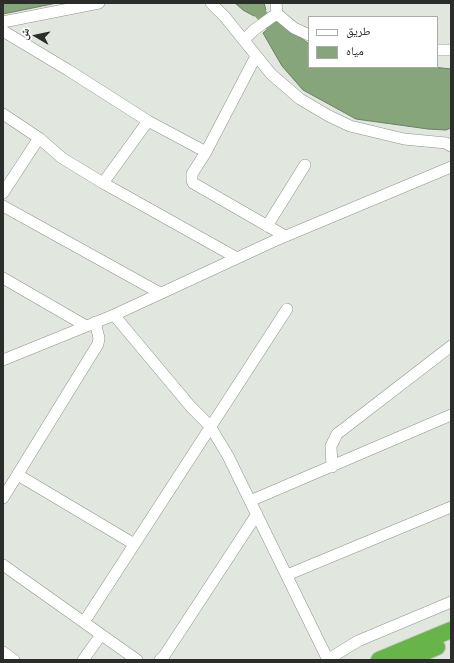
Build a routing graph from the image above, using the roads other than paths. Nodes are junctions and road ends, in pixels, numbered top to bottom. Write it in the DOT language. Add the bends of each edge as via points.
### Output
graph roads {
  1 [pos="99,3"];
  2 [pos="211,3"];
  3 [pos="276,3"];
  4 [pos="275,15"];
  5 [pos="3,22"];
  6 [pos="3,31"];
  7 [pos="308,35"];
  8 [pos="244,40"];
  9 [pos="438,50"];
  10 [pos="451,50"];
  11 [pos="256,56"];
  12 [pos="3,114"];
  13 [pos="148,122"];
  14 [pos="39,138"];
  15 [pos="451,146"];
  16 [pos="206,152"];
  17 [pos="304,165"];
  18 [pos="451,167"];
  19 [pos="103,183"];
  20 [pos="3,193"];
  21 [pos="3,206"];
  22 [pos="267,226"];
  23 [pos="285,236"];
  24 [pos="237,258"];
  25 [pos="3,278"];
  26 [pos="160,293"];
  27 [pos="287,309"];
  28 [pos="114,315"];
  29 [pos="91,324"];
  30 [pos="451,346"];
  31 [pos="4,358"];
  32 [pos="451,415"];
  33 [pos="210,426"];
  34 [pos="332,467"];
  35 [pos="18,475"];
  36 [pos="3,498"];
  37 [pos="250,501"];
  38 [pos="451,507"];
  39 [pos="257,514"];
  40 [pos="134,544"];
  41 [pos="5,570"];
  42 [pos="287,575"];
  43 [pos="451,602"];
  44 [pos="84,622"];
  45 [pos="451,630"];
  46 [pos="101,635"];
  47 [pos="451,642"];
  48 [pos="3,652"];
  49 [pos="14,660"];
  50 [pos="83,660"];
  51 [pos="137,660"];
  52 [pos="160,660"];
  53 [pos="328,660"];
  54 [pos="379,660"];
  55 [pos="408,660"];
  1 -- 5 [label="street"];
  2 -- 8 [label="street"];
  3 -- 4 [label="street"];
  4 -- 7 [label="street"];
  4 -- 8 [label="street"];
  6 -- 13 [label="street"];
  8 -- 11 [label="street"];
  9 -- 10 [label="street"];
  11 -- 15 [label="street" via="271,74 300,99 350,126 404,139 446,143"];
  11 -- 16 [label="street"];
  12 -- 14 [label="street"];
  13 -- 16 [label="street"];
  13 -- 19 [label="street"];
  14 -- 19 [label="street" via="62,158"];
  14 -- 20 [label="street"];
  16 -- 22 [label="street" via="192,174 193,183"];
  17 -- 22 [label="street"];
  18 -- 23 [label="street"];
  19 -- 24 [label="street"];
  21 -- 26 [label="street"];
  22 -- 23 [label="street"];
  23 -- 24 [label="street"];
  24 -- 26 [label="street"];
  25 -- 29 [label="street"];
  26 -- 28 [label="street"];
  27 -- 33 [label="street"];
  28 -- 29 [label="street"];
  28 -- 33 [label="street"];
  29 -- 31 [label="street"];
  29 -- 35 [label="street" via="99,338 98,344"];
  30 -- 34 [label="street" via="337,434 331,446"];
  32 -- 34 [label="street"];
  33 -- 37 [label="street"];
  33 -- 40 [label="street"];
  34 -- 37 [label="street"];
  35 -- 36 [label="street"];
  35 -- 40 [label="street"];
  37 -- 39 [label="street"];
  38 -- 42 [label="street"];
  39 -- 42 [label="street"];
  39 -- 52 [label="street"];
  40 -- 44 [label="street"];
  41 -- 44 [label="street"];
  42 -- 53 [label="street"];
  43 -- 53 [label="street" via="358,641"];
  44 -- 46 [label="street"];
  45 -- 54 [label="highway"];
  46 -- 50 [label="street"];
  46 -- 51 [label="street"];
  47 -- 55 [label="highway"];
  48 -- 49 [label="street"];
}
